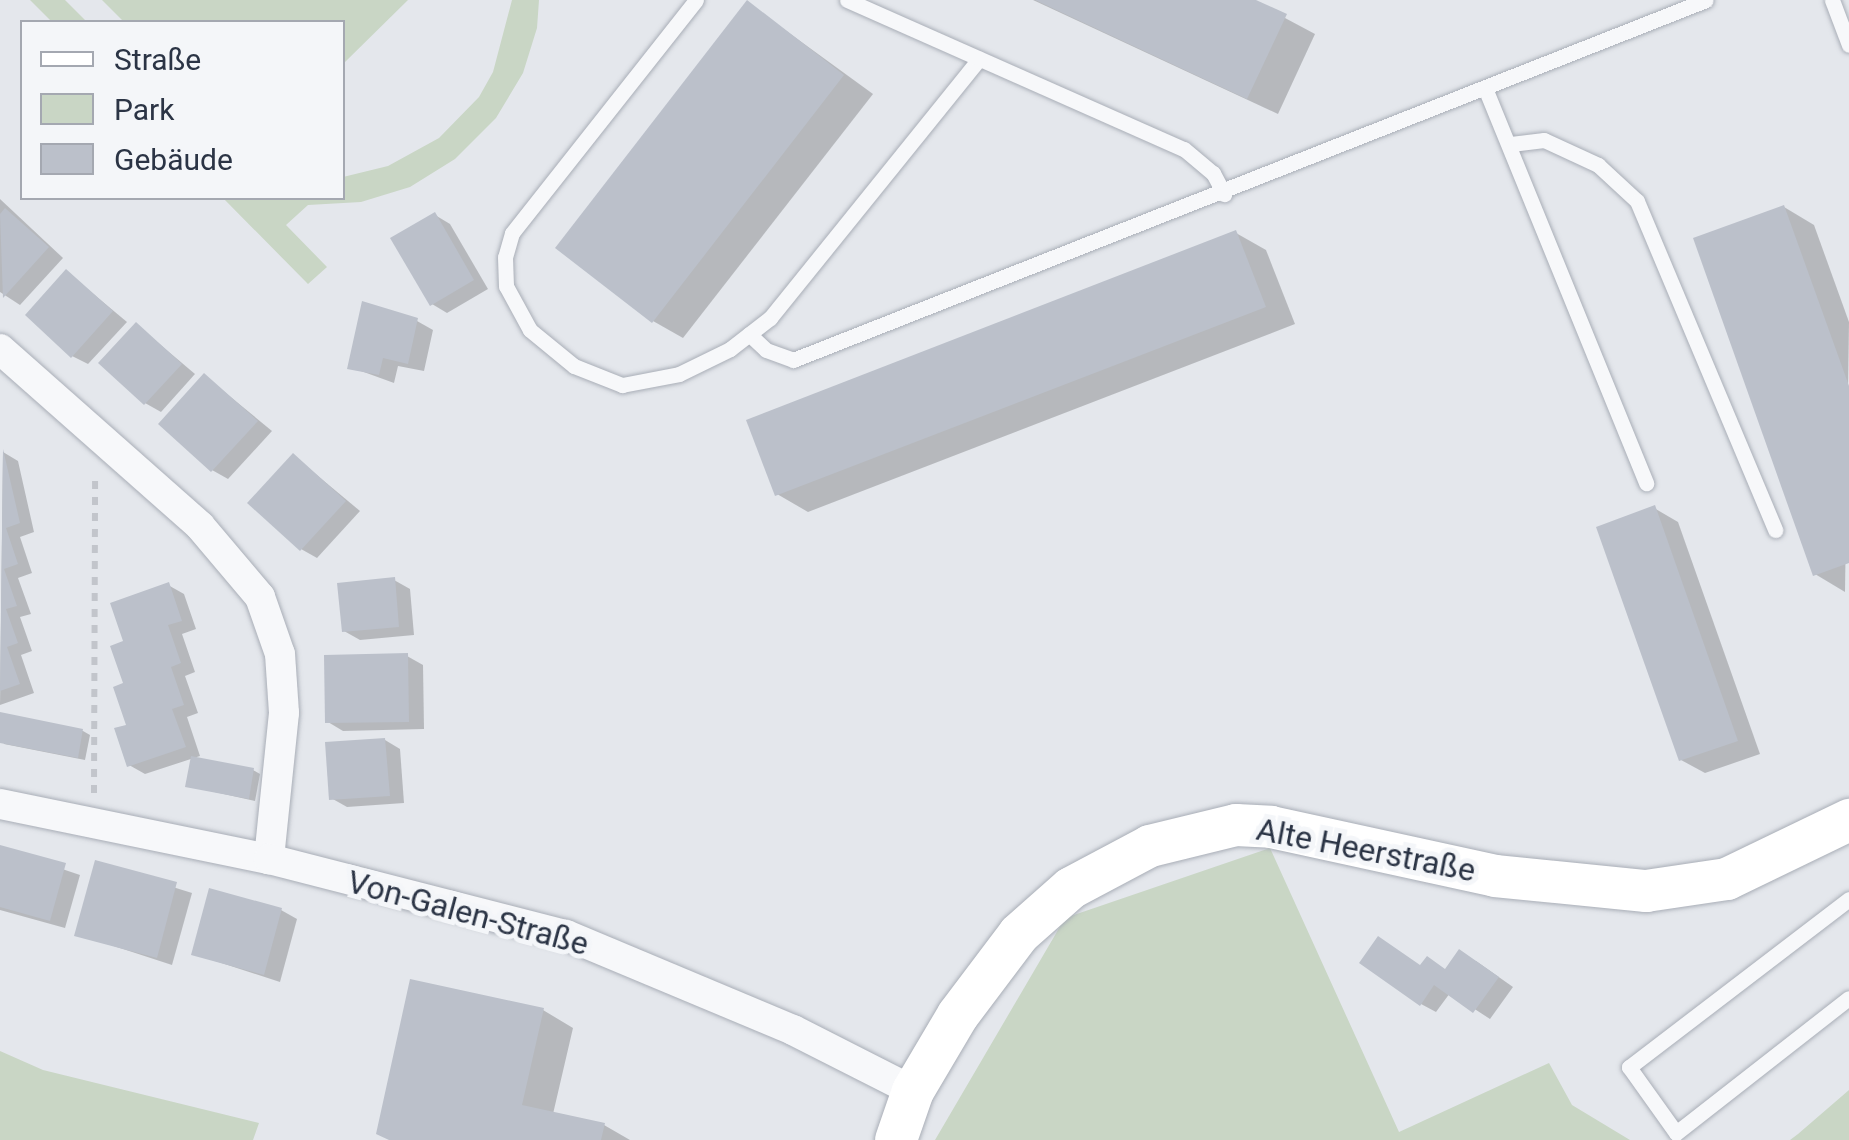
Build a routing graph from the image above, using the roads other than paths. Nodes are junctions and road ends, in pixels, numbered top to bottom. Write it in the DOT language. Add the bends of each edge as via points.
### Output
graph roads {
  1 [pos="696,0"];
  2 [pos="847,0"];
  3 [pos="1706,0"];
  4 [pos="1832,0"];
  5 [pos="1849,45"];
  6 [pos="979,59"];
  7 [pos="1485,88"];
  8 [pos="1511,144"];
  9 [pos="1224,194"];
  10 [pos="749,334"];
  11 [pos="0,348"];
  12 [pos="1646,483"];
  13 [pos="1775,530"];
  14 [pos="0,804"];
  15 [pos="1849,820"];
  16 [pos="269,859"];
  17 [pos="1849,899"];
  18 [pos="1849,998"];
  19 [pos="913,1091"];
  20 [pos="896,1140"];
  1 -- 10 [label="lane" via="512,233 506,286 530,330 552,349 594,377 622,385 679,374"];
  2 -- 6 [label="lane"];
  3 -- 7 [label="lane"];
  4 -- 5 [label="lane"];
  6 -- 9 [label="lane" via="1184,149 1213,173"];
  6 -- 10 [label="lane" via="788,300"];
  7 -- 8 [label="lane"];
  7 -- 9 [label="lane"];
  8 -- 12 [label="lane"];
  8 -- 13 [label="lane" via="1544,140 1598,166 1637,202"];
  9 -- 10 [label="lane" via="793,360 766,350"];
  11 -- 16 [label="street" via="240,566 274,628 284,712"];
  14 -- 16 [label="street, Von-Galen-Straße"];
  15 -- 19 [label="street, Alte Heerstraße" via="1726,880 1646,891 1495,876 1271,828 1236,826 1166,842 1100,869 1043,909 992,966"];
  16 -- 19 [label="street, Von-Galen-Straße" via="566,935 793,1030"];
  17 -- 18 [label="lane" via="1629,1066 1676,1133"];
  19 -- 20 [label="street, Alte Heerstraße"];
}
